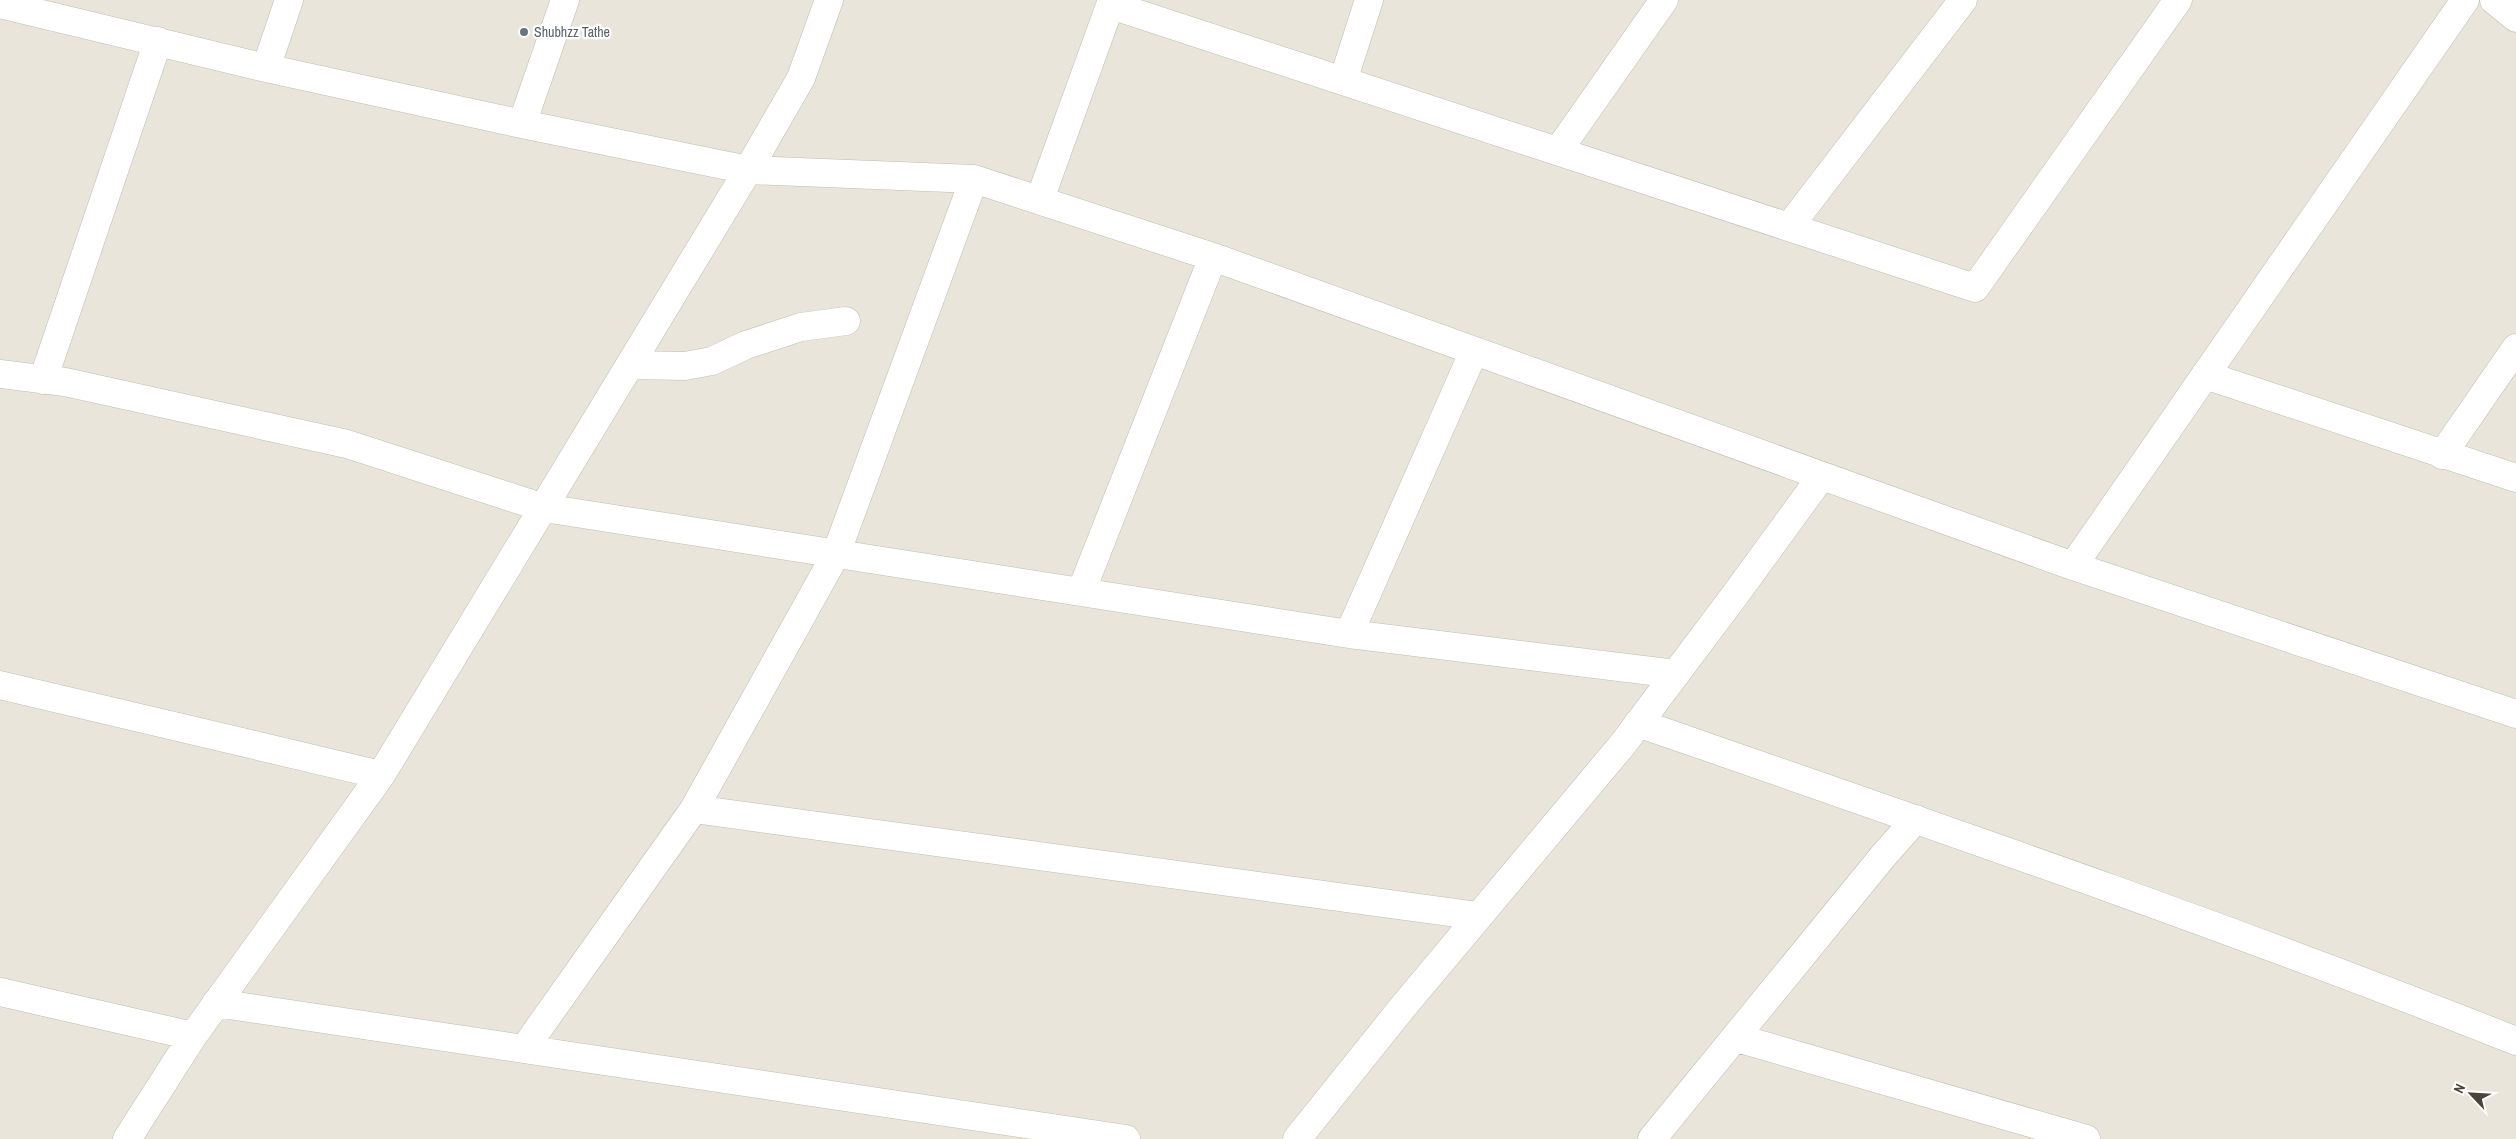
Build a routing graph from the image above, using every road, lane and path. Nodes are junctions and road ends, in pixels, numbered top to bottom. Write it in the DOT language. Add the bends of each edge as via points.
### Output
graph roads {
  1 [pos="289,0"];
  2 [pos="565,0"];
  3 [pos="829,0"];
  4 [pos="1369,0"];
  5 [pos="1664,0"];
  6 [pos="1964,0"];
  7 [pos="2178,0"];
  8 [pos="2465,0"];
  9 [pos="2494,0"];
  10 [pos="1111,3"];
  11 [pos="0,4"];
  12 [pos="2516,18"];
  13 [pos="158,40"];
  14 [pos="266,68"];
  15 [pos="1343,81"];
  16 [pos="522,124"];
  17 [pos="1558,152"];
  18 [pos="748,170"];
  19 [pos="974,179"];
  20 [pos="1040,199"];
  21 [pos="1789,227"];
  22 [pos="1213,257"];
  23 [pos="846,321"];
  24 [pos="2516,348"];
  25 [pos="1474,351"];
  26 [pos="630,365"];
  27 [pos="0,374"];
  28 [pos="2206,375"];
  29 [pos="44,380"];
  30 [pos="2442,455"];
  31 [pos="1821,477"];
  32 [pos="2516,478"];
  33 [pos="544,508"];
  34 [pos="836,554"];
  35 [pos="2073,566"];
  36 [pos="1081,592"];
  37 [pos="1349,634"];
  38 [pos="1676,674"];
  39 [pos="0,685"];
  40 [pos="2516,714"];
  41 [pos="1638,723"];
  42 [pos="381,775"];
  43 [pos="694,809"];
  44 [pos="1916,819"];
  45 [pos="1478,916"];
  46 [pos="0,992"];
  47 [pos="216,1004"];
  48 [pos="192,1036"];
  49 [pos="1737,1038"];
  50 [pos="2516,1041"];
  51 [pos="524,1049"];
  52 [pos="127,1139"];
  53 [pos="1126,1139"];
  54 [pos="1297,1139"];
  55 [pos="1652,1139"];
  56 [pos="2086,1139"];
  1 -- 14 [label="street"];
  2 -- 16 [label="street"];
  3 -- 18 [label="street" via="801,78"];
  4 -- 15 [label="street"];
  5 -- 17 [label="street"];
  6 -- 21 [label="street"];
  7 -- 21 [label="street" via="1975,288"];
  8 -- 28 [label="street"];
  9 -- 12 [label="street"];
  10 -- 15 [label="street"];
  10 -- 20 [label="street"];
  11 -- 13 [label="street"];
  13 -- 14 [label="street"];
  13 -- 29 [label="street"];
  14 -- 16 [label="street"];
  15 -- 17 [label="street"];
  16 -- 18 [label="street"];
  17 -- 21 [label="street"];
  18 -- 19 [label="street"];
  18 -- 26 [label="street"];
  19 -- 20 [label="street"];
  19 -- 34 [label="street"];
  20 -- 22 [label="street"];
  22 -- 25 [label="street"];
  22 -- 36 [label="street"];
  23 -- 26 [label="street" via="801,327 746,345 712,361 685,366"];
  24 -- 30 [label="street"];
  25 -- 31 [label="street"];
  25 -- 37 [label="street"];
  26 -- 33 [label="street"];
  27 -- 29 [label="street"];
  28 -- 30 [label="street"];
  28 -- 35 [label="street"];
  29 -- 33 [label="street" via="66,382 347,444"];
  30 -- 32 [label="street"];
  31 -- 35 [label="street"];
  31 -- 38 [label="street"];
  33 -- 34 [label="street"];
  33 -- 42 [label="street"];
  34 -- 36 [label="street"];
  34 -- 43 [label="street"];
  35 -- 40 [label="street"];
  36 -- 37 [label="street"];
  37 -- 38 [label="street"];
  38 -- 41 [label="street"];
  39 -- 42 [label="street"];
  41 -- 44 [label="street"];
  41 -- 45 [label="street"];
  42 -- 47 [label="street"];
  43 -- 45 [label="street"];
  43 -- 51 [label="street"];
  44 -- 49 [label="street"];
  44 -- 50 [label="street" via="2364,981"];
  45 -- 54 [label="street"];
  46 -- 48 [label="street"];
  47 -- 48 [label="street"];
  47 -- 51 [label="street"];
  48 -- 52 [label="street"];
  49 -- 55 [label="street"];
  49 -- 56 [label="street"];
  51 -- 53 [label="street"];
}
